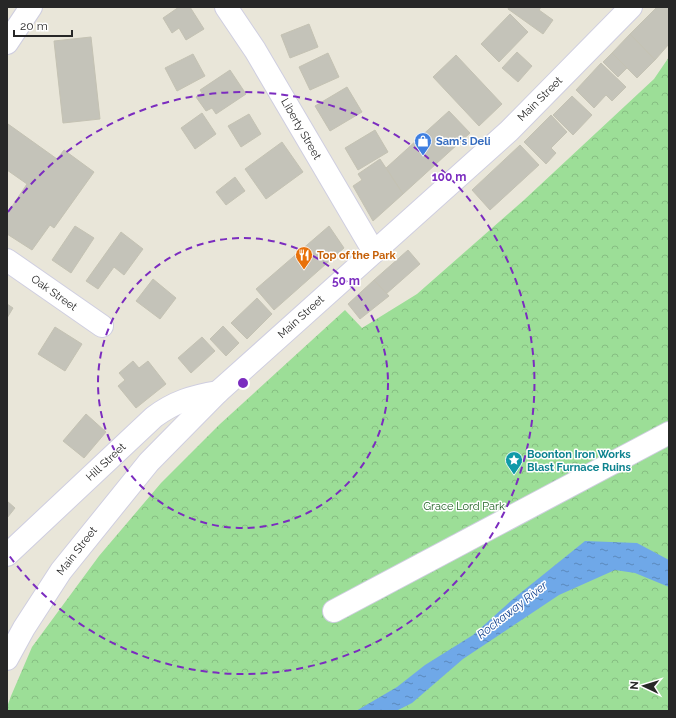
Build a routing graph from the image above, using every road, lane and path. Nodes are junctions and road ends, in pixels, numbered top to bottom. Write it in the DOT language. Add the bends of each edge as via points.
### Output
graph roads {
  1 [pos="31,7"];
  2 [pos="226,7"];
  3 [pos="631,7"];
  4 [pos="7,42"];
  5 [pos="374,252"];
  6 [pos="7,260"];
  7 [pos="102,326"];
  8 [pos="218,392"];
  9 [pos="669,433"];
  10 [pos="7,555"];
  11 [pos="334,611"];
  12 [pos="7,659"];
  1 -- 4 [label="street"];
  2 -- 5 [label="street, Liberty Street" via="255,50"];
  3 -- 5 [label="street, Main Street" via="509,131"];
  5 -- 8 [label="street, Main Street"];
  6 -- 7 [label="street, Oak Street"];
  8 -- 10 [label="street, Hill Street" via="189,398 154,417"];
  8 -- 12 [label="street, Main Street" via="149,462 61,571"];
  9 -- 11 [label="street"];
}
